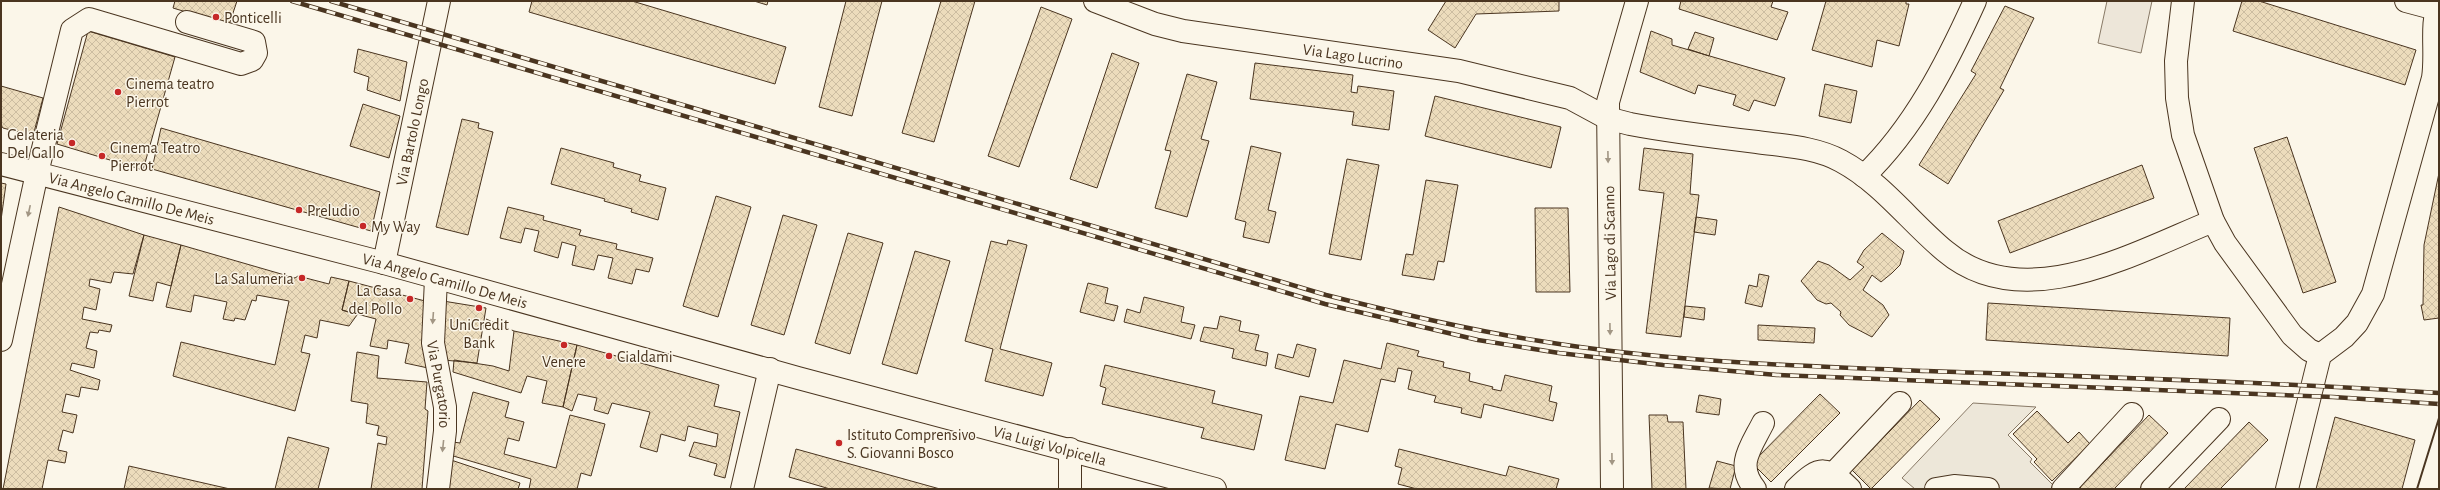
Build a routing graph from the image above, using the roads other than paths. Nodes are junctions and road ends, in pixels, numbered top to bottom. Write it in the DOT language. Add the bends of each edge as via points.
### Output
graph roads {
  1 [pos="439,1"];
  2 [pos="1095,1"];
  3 [pos="1637,1"];
  4 [pos="1975,1"];
  5 [pos="2183,1"];
  6 [pos="2406,1"];
  7 [pos="2438,5"];
  8 [pos="187,22"];
  9 [pos="1607,118"];
  10 [pos="1,164"];
  11 [pos="37,173"];
  12 [pos="1864,176"];
  13 [pos="2213,221"];
  14 [pos="384,263"];
  15 [pos="436,279"];
  16 [pos="1,340"];
  17 [pos="2320,355"];
  18 [pos="770,370"];
  19 [pos="1900,403"];
  20 [pos="2132,414"];
  21 [pos="2219,419"];
  22 [pos="1764,423"];
  23 [pos="1070,449"];
  24 [pos="1834,473"];
  25 [pos="1187,486"];
  26 [pos="438,489"];
  27 [pos="742,489"];
  28 [pos="1070,489"];
  29 [pos="1215,489"];
  30 [pos="1612,489"];
  31 [pos="1755,489"];
  32 [pos="1796,489"];
  33 [pos="1819,489"];
  34 [pos="1850,489"];
  35 [pos="1936,489"];
  36 [pos="1988,489"];
  37 [pos="2063,489"];
  38 [pos="2152,489"];
  39 [pos="2287,489"];
  1 -- 14 [label="street, Via Bartolo Longo"];
  2 -- 9 [label="street, Via Lago Lucrino" via="1155,24 1208,37 1459,71 1500,80 1570,98"];
  3 -- 9 [label="street, Via Lago di Scanno" via="1608,102"];
  4 -- 12 [label="street" via="1961,34 1913,117 1883,158"];
  5 -- 13 [label="street" via="2176,61 2176,98 2183,136"];
  6 -- 7 [label="street"];
  7 -- 17 [label="street" via="2433,78 2373,294 2357,323 2344,337"];
  8 -- 11 [label="street" via="254,42 256,53 252,60 241,64 89,19 72,30"];
  9 -- 12 [label="street, Via Lago Lucrino" via="1655,129 1806,149 1840,161"];
  9 -- 30 [label="street, Via Lago di Scanno, one-way"];
  10 -- 11 [label="street, Via Angelo Camillo De Meis"];
  11 -- 14 [label="street, Via Angelo Camillo De Meis"];
  11 -- 16 [label="street, one-way"];
  12 -- 13 [label="street, Via Lago Lucrino" via="1959,262 2001,278 2044,280 2089,271"];
  13 -- 17 [label="street" via="2225,243 2292,335 2309,350"];
  14 -- 15 [label="street, Via Angelo Camillo De Meis"];
  15 -- 18 [label="street, Via Angelo Camillo De Meis"];
  15 -- 26 [label="street, Via Purgatorio, one-way" via="433,343 445,407 445,431"];
  17 -- 39 [label="street"];
  18 -- 23 [label="street, Via Luigi Volpicella"];
  18 -- 27 [label="street"];
  19 -- 24 [label="street"];
  20 -- 37 [label="street"];
  21 -- 38 [label="street"];
  22 -- 31 [label="street" via="1749,451 1744,468 1748,480"];
  23 -- 25 [label="street, Via Luigi Volpicella"];
  23 -- 28 [label="street"];
  24 -- 32 [label="street" via="1819,471"];
  24 -- 33 [label="street"];
  24 -- 34 [label="street"];
  25 -- 29 [label="street, Via Luigi Volpicella"];
  35 -- 36 [label="street" via="1954,486"];
}
